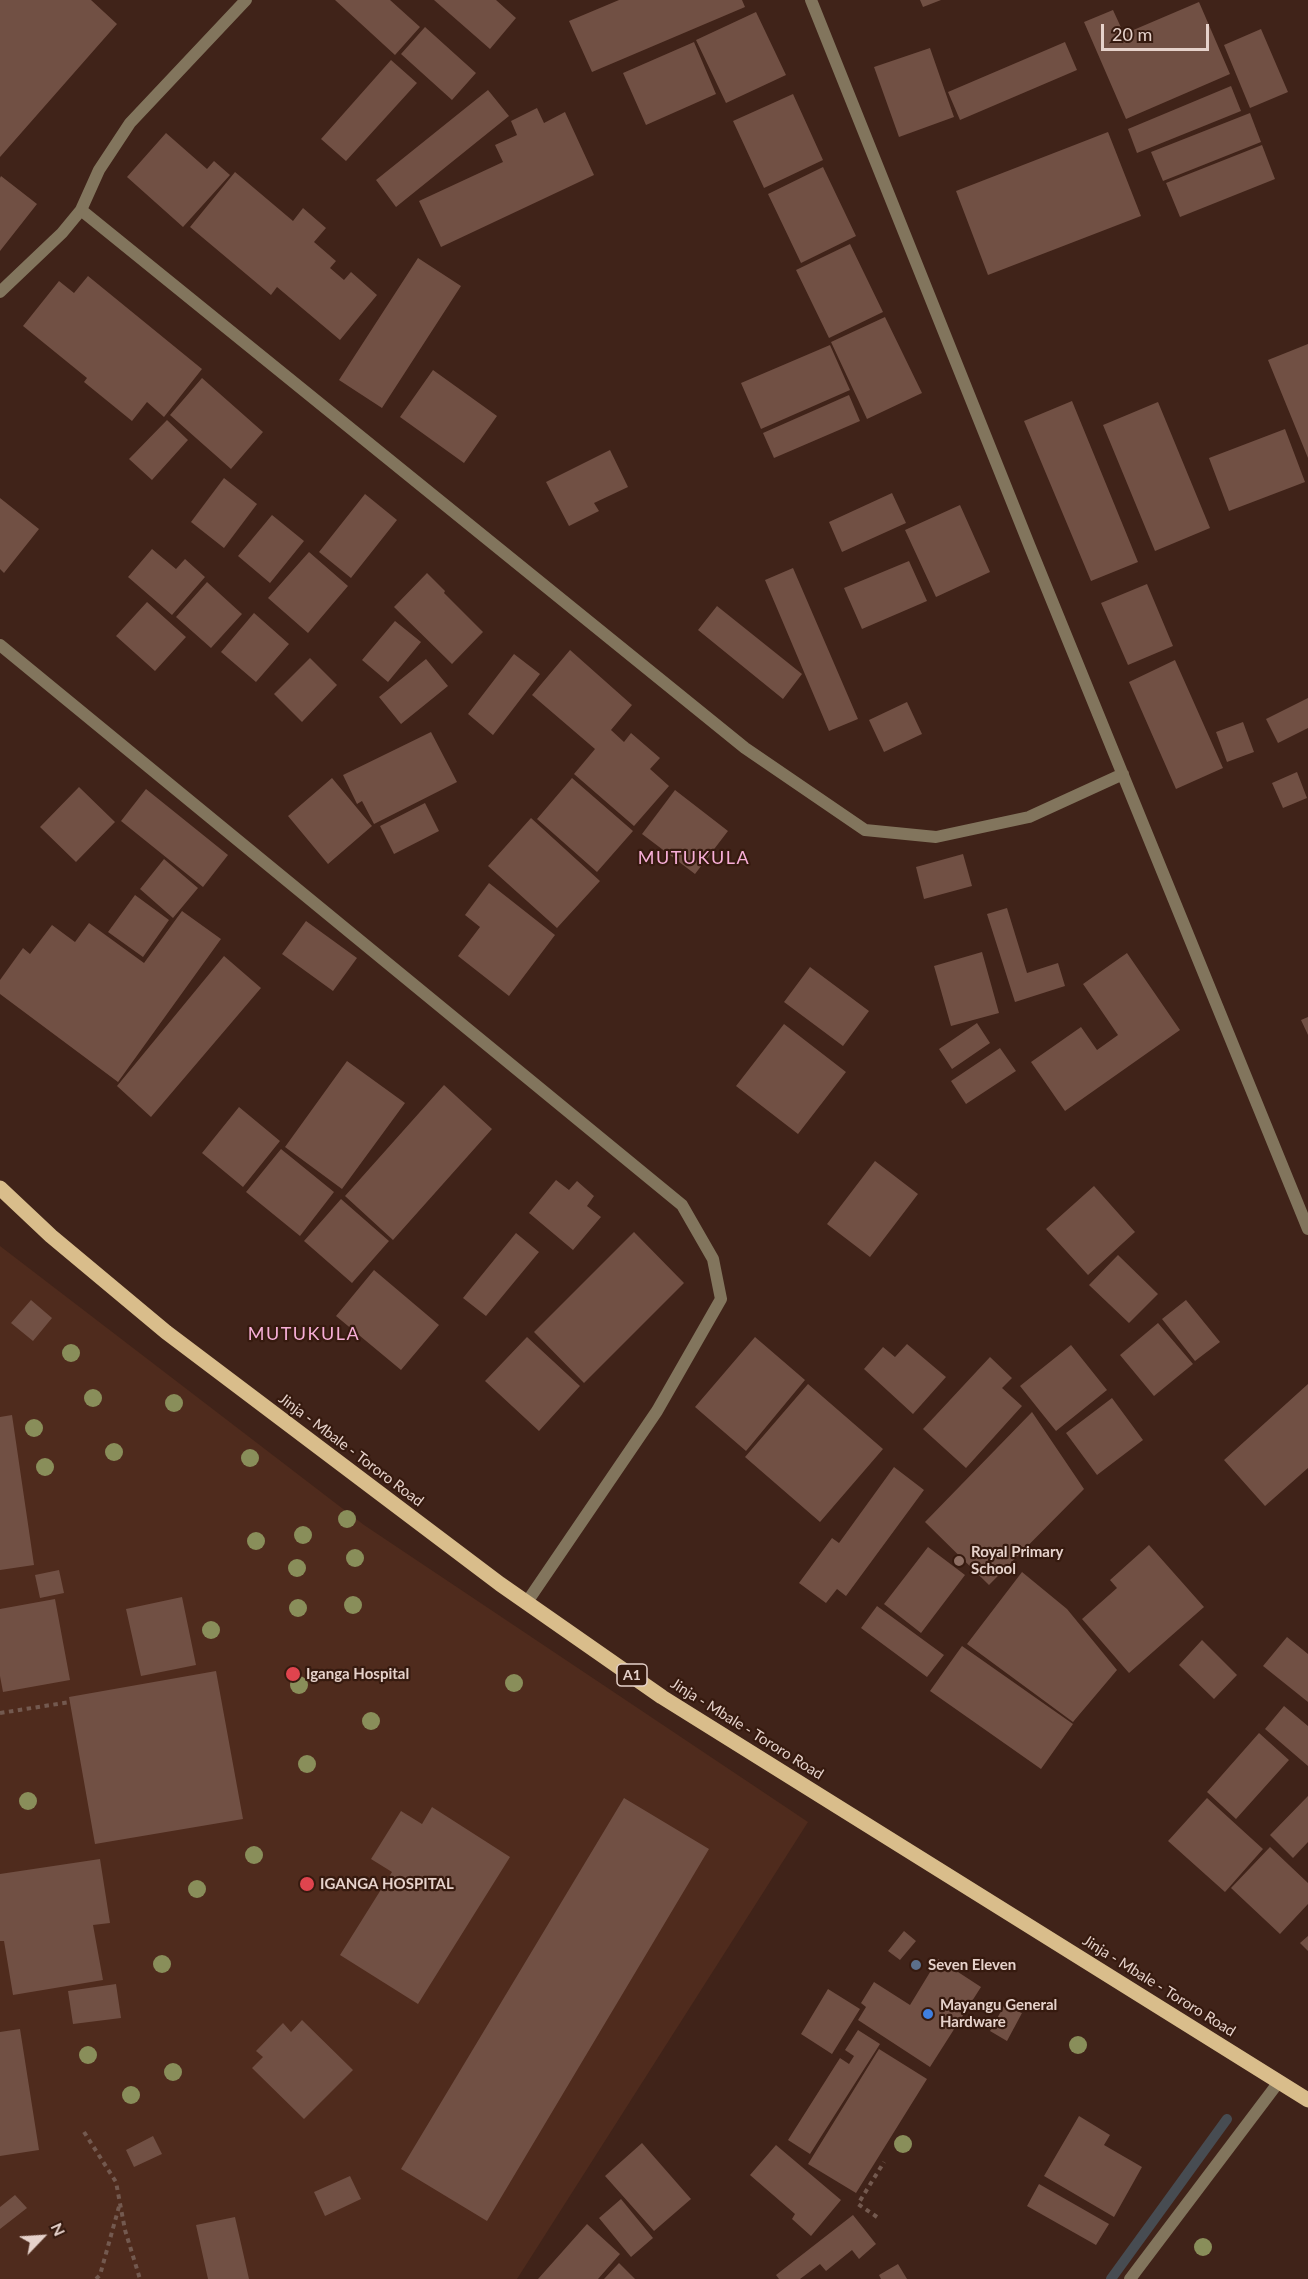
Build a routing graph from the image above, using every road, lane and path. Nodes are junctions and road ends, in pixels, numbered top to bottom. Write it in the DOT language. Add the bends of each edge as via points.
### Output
graph roads {
  1 [pos="246,0"];
  2 [pos="811,0"];
  3 [pos="81,210"];
  4 [pos="0,292"];
  5 [pos="0,645"];
  6 [pos="1123,774"];
  7 [pos="0,1188"];
  8 [pos="1308,1229"];
  9 [pos="527,1602"];
  10 [pos="70,1702"];
  11 [pos="0,1713"];
  12 [pos="1278,2082"];
  13 [pos="1308,2100"];
  14 [pos="84,2132"];
  15 [pos="884,2162"];
  16 [pos="121,2203"];
  17 [pos="877,2217"];
  18 [pos="96,2279"];
  19 [pos="140,2279"];
  20 [pos="1130,2279"];
  1 -- 3 [label="street" via="130,123 99,170"];
  2 -- 6 [label="street"];
  3 -- 4 [label="street"];
  3 -- 6 [label="street" via="745,748 865,830 936,837 1029,817"];
  5 -- 9 [label="street" via="682,1205 713,1259 721,1299 657,1411"];
  6 -- 8 [label="street"];
  7 -- 9 [label="main road, Jinja - Mbale - Tororo Road / A1" via="166,1332"];
  9 -- 12 [label="main road, Jinja - Mbale - Tororo Road / A1" via="688,1714"];
  10 -- 11 [label="path"];
  12 -- 13 [label="main road, Jinja - Mbale - Tororo Road / A1"];
  12 -- 20 [label="street"];
  14 -- 16 [label="path" via="116,2182"];
  15 -- 17 [label="path" via="858,2204"];
  16 -- 18 [label="path"];
  16 -- 19 [label="path"];
}
